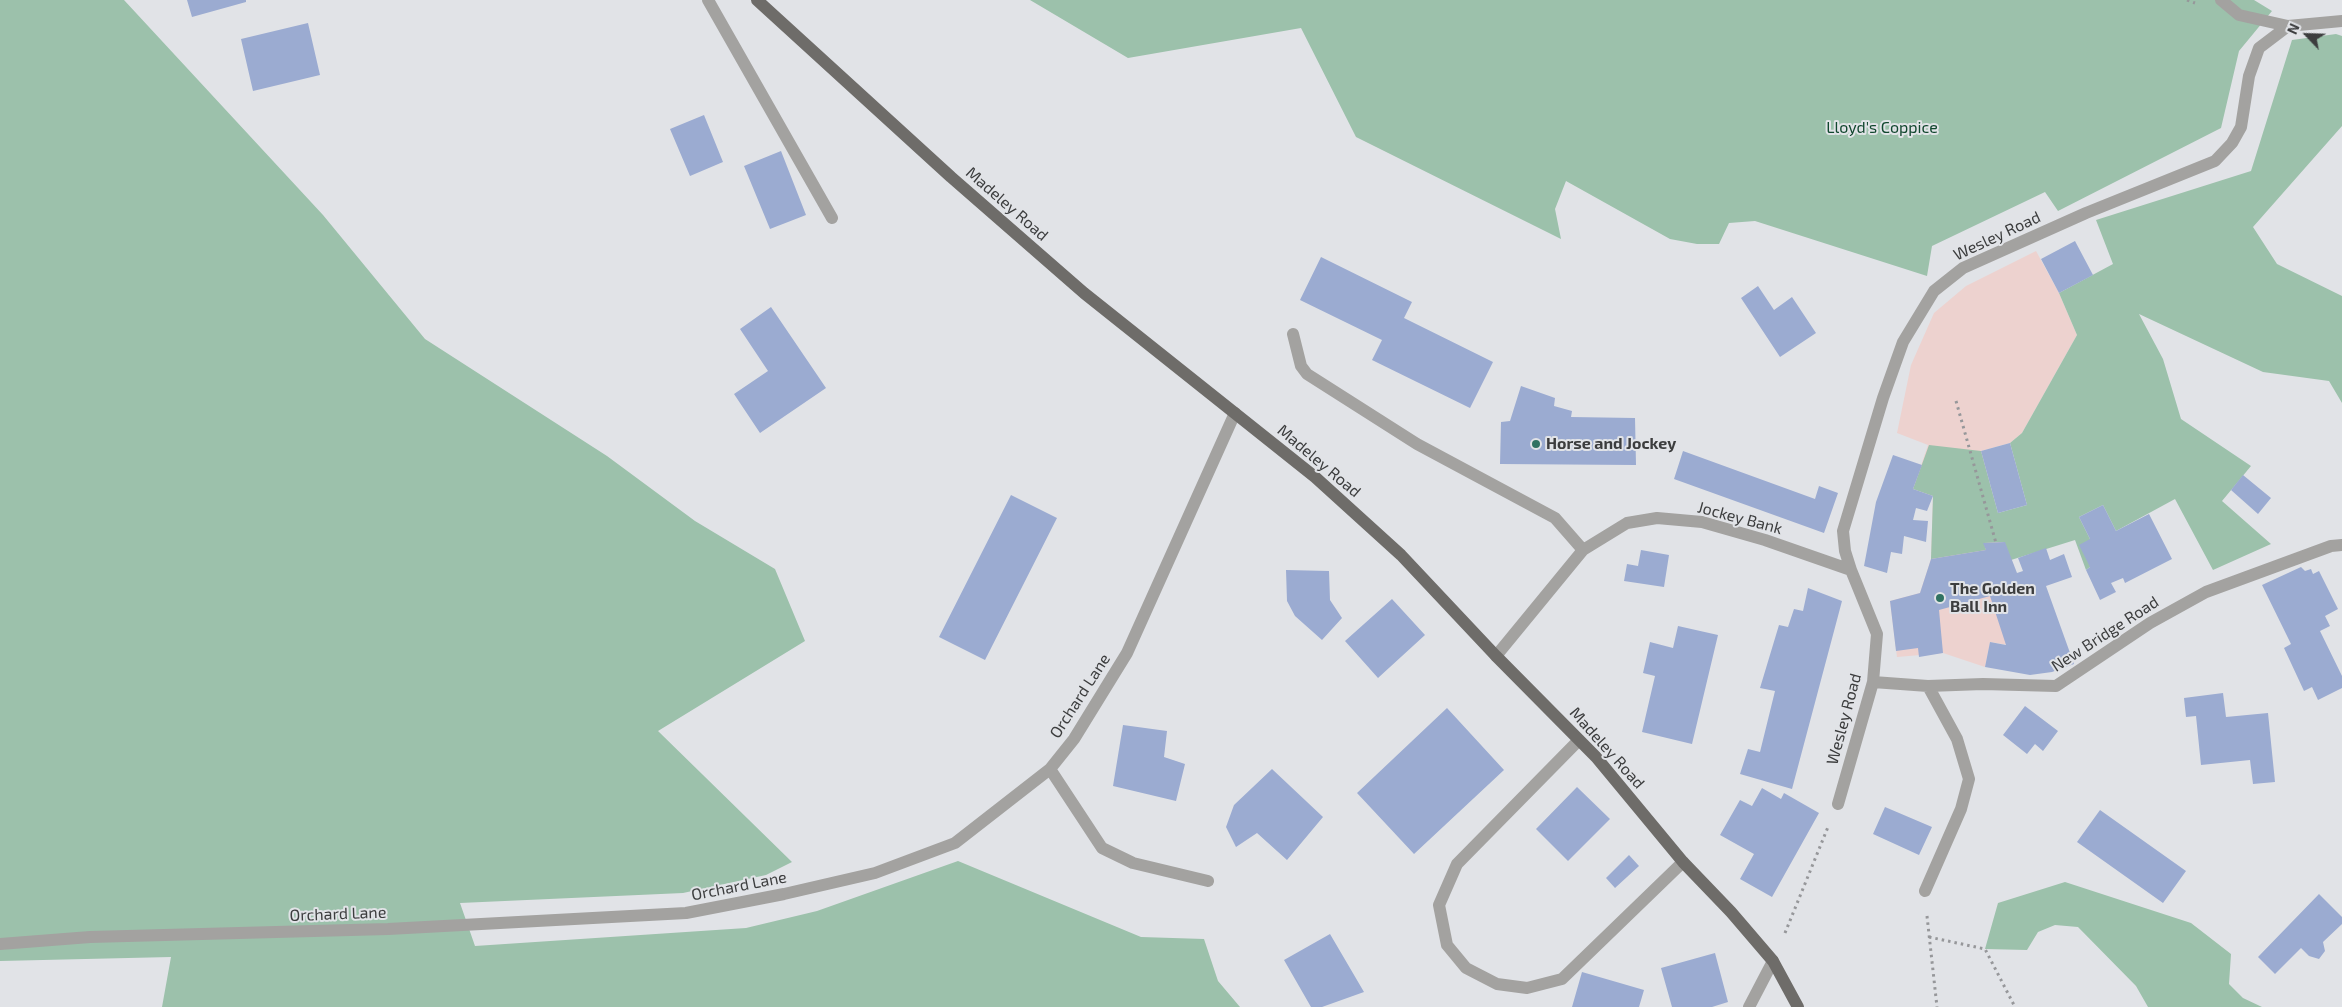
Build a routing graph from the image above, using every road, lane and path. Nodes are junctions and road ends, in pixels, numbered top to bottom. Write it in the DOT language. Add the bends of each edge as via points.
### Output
graph roads {
  1 [pos="708,0"];
  2 [pos="757,0"];
  3 [pos="2222,0"];
  4 [pos="2342,21"];
  5 [pos="2288,26"];
  6 [pos="832,218"];
  7 [pos="1293,334"];
  8 [pos="1956,401"];
  9 [pos="1235,414"];
  10 [pos="1996,543"];
  11 [pos="2342,545"];
  12 [pos="1582,550"];
  13 [pos="1851,570"];
  14 [pos="1496,656"];
  15 [pos="1873,682"];
  16 [pos="1928,686"];
  17 [pos="1580,740"];
  18 [pos="1050,769"];
  19 [pos="1838,804"];
  20 [pos="1683,862"];
  21 [pos="1208,880"];
  22 [pos="1926,891"];
  23 [pos="1929,937"];
  24 [pos="0,944"];
  25 [pos="1773,961"];
  26 [pos="1749,1007"];
  27 [pos="1798,1007"];
  28 [pos="1938,1007"];
  29 [pos="2015,1007"];
  1 -- 6 [label="street"];
  2 -- 9 [label="main road, Madeley Road" via="1076,286"];
  3 -- 5 [label="street" via="2238,15"];
  4 -- 5 [label="street"];
  5 -- 13 [label="street, Wesley Road" via="2259,48 2249,76 2241,127 2232,143 2215,161 1962,268 1934,291 1903,342 1843,530"];
  7 -- 12 [label="street" via="1301,366 1307,374 1417,444 1555,518"];
  8 -- 10 [label="path"];
  9 -- 14 [label="main road, Madeley Road" via="1315,477 1401,555"];
  9 -- 18 [label="street, Orchard Lane" via="1127,653 1074,739"];
  11 -- 16 [label="street, New Bridge Road" via="2206,592 2150,623 2056,686"];
  12 -- 13 [label="street, Jockey Bank" via="1627,523 1656,518 1702,522"];
  12 -- 14 [label="street, Jockey Bank"];
  13 -- 15 [label="street, Wesley Road" via="1878,634"];
  14 -- 17 [label="main road, Madeley Road"];
  15 -- 16 [label="street, New Bridge Road"];
  15 -- 19 [label="street, Wesley Road"];
  16 -- 22 [label="street" via="1957,738 1969,779 1961,809"];
  17 -- 20 [label="main road, Madeley Road"];
  17 -- 20 [label="street" via="1457,864 1439,905 1447,944 1466,968 1497,984 1527,988 1562,979"];
  18 -- 21 [label="street" via="1102,848 1133,863"];
  18 -- 24 [label="street, Orchard Lane" via="956,843 875,874 686,913 388,929 90,937"];
  19 -- 25 [label="path"];
  20 -- 25 [label="main road, Madeley Road"];
  22 -- 23 [label="path"];
  23 -- 28 [label="path"];
  23 -- 29 [label="path" via="1985,949"];
  25 -- 26 [label="street"];
  25 -- 27 [label="main road, Madeley Road"];
}
